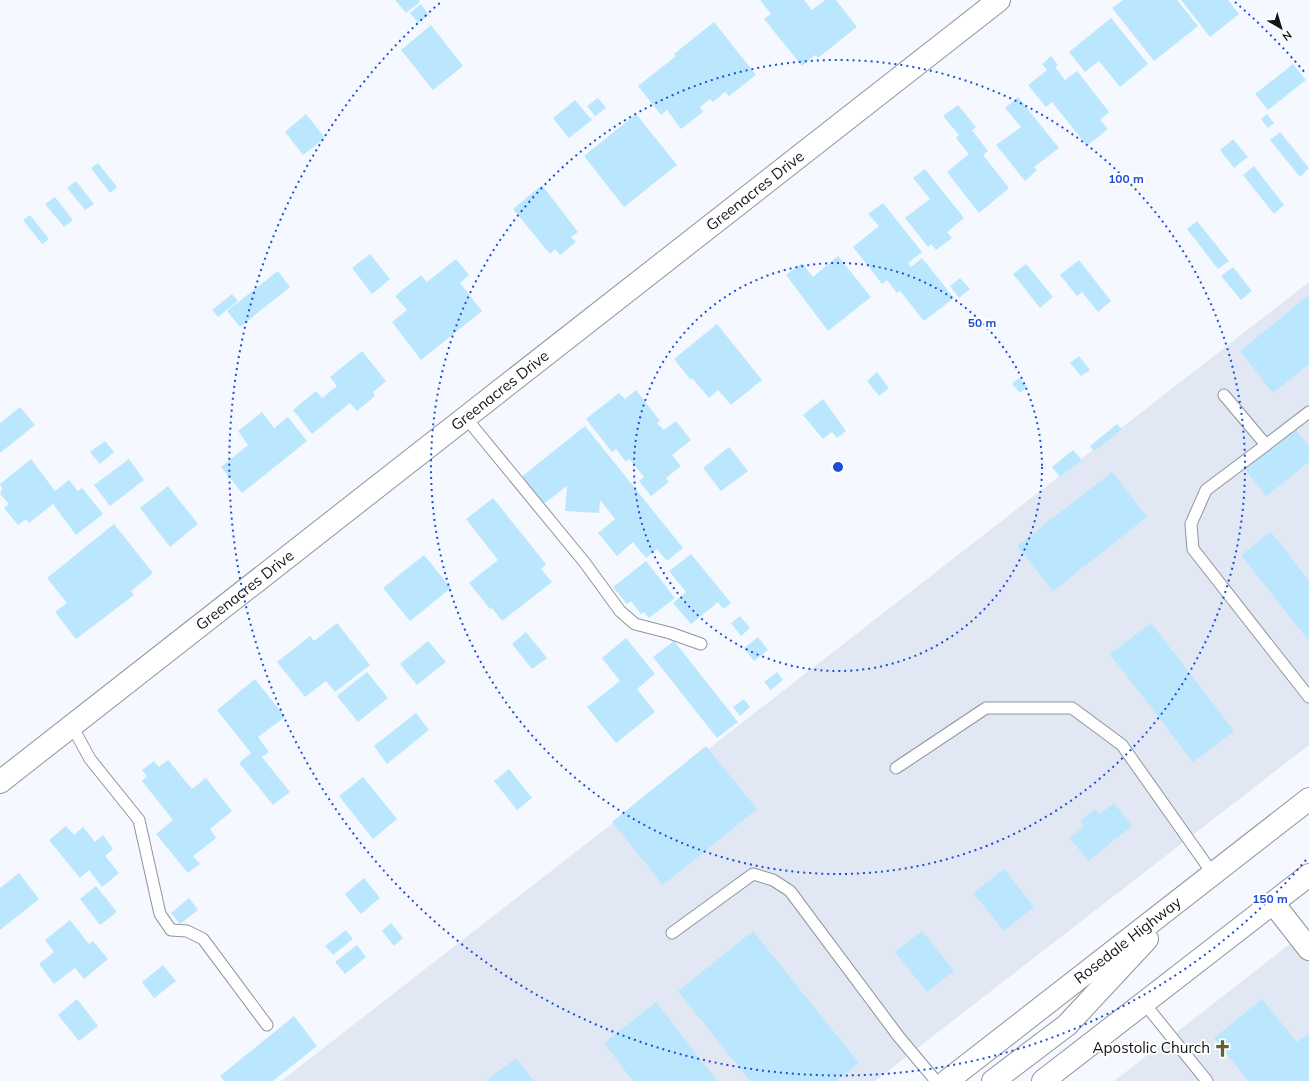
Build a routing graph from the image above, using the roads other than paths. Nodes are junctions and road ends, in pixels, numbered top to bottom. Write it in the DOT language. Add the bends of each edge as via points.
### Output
graph roads {
  1 [pos="1000,0"];
  2 [pos="1224,394"];
  3 [pos="1309,412"];
  4 [pos="466,418"];
  5 [pos="1266,445"];
  6 [pos="701,644"];
  7 [pos="1309,697"];
  8 [pos="72,726"];
  9 [pos="896,768"];
  10 [pos="0,782"];
  11 [pos="1309,799"];
  12 [pos="1309,876"];
  13 [pos="1206,880"];
  14 [pos="1274,903"];
  15 [pos="672,933"];
  16 [pos="1309,949"];
  17 [pos="1144,1003"];
  18 [pos="268,1025"];
  19 [pos="936,1081"];
  20 [pos="947,1081"];
  21 [pos="994,1081"];
  22 [pos="1043,1081"];
  23 [pos="1207,1081"];
  1 -- 4 [label="street, Greenacres Drive"];
  2 -- 5 [label="lane"];
  3 -- 5 [label="lane"];
  4 -- 6 [label="lane" via="585,563 620,611 635,624"];
  4 -- 8 [label="street, Greenacres Drive"];
  5 -- 7 [label="lane" via="1206,490 1190,524 1193,549"];
  8 -- 10 [label="street, Greenacres Drive"];
  8 -- 18 [label="lane" via="90,759 139,820 160,914 171,930 187,931 203,939"];
  9 -- 13 [label="lane" via="986,708 1072,708 1122,745"];
  11 -- 13 [label="street, Rosedale Highway"];
  12 -- 14 [label="street"];
  13 -- 20 [label="street, Rosedale Highway"];
  13 -- 21 [label="street" via="1067,1025"];
  14 -- 16 [label="street"];
  14 -- 17 [label="street"];
  15 -- 19 [label="lane" via="753,874 773,880 790,891 899,1037"];
  17 -- 22 [label="street"];
  17 -- 23 [label="lane"];
}
